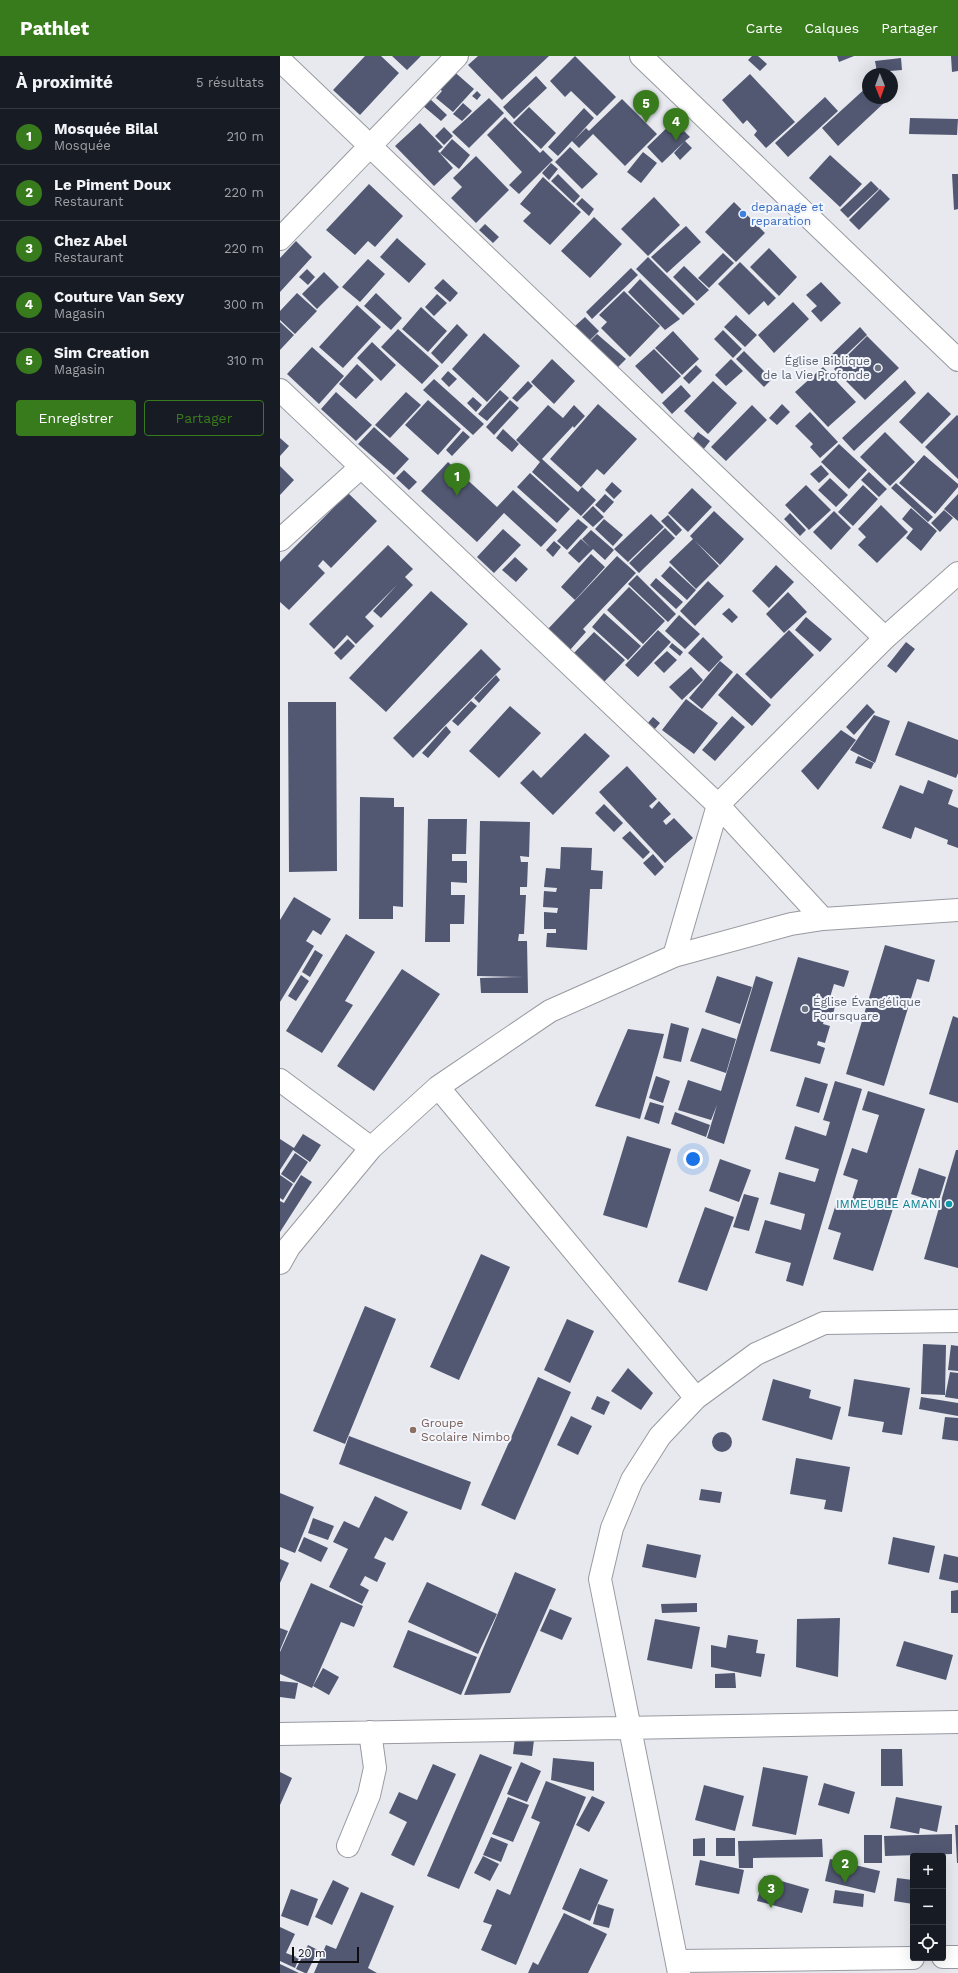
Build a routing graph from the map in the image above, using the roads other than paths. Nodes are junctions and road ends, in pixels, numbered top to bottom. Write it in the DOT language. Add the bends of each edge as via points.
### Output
graph roads {
  1 [pos="457,56"];
  2 [pos="641,56"];
  3 [pos="280,60"];
  4 [pos="370,146"];
  5 [pos="280,239"];
  6 [pos="958,360"];
  7 [pos="280,390"];
  8 [pos="361,467"];
  9 [pos="280,540"];
  10 [pos="958,573"];
  11 [pos="885,638"];
  12 [pos="718,805"];
  13 [pos="958,910"];
  14 [pos="822,919"];
  15 [pos="674,956"];
  16 [pos="280,1080"];
  17 [pos="438,1087"];
  18 [pos="371,1148"];
  19 [pos="280,1263"];
  20 [pos="958,1320"];
  21 [pos="696,1398"];
  22 [pos="958,1722"];
  23 [pos="630,1728"];
  24 [pos="370,1732"];
  25 [pos="280,1734"];
  26 [pos="348,1846"];
  27 [pos="946,1957"];
  28 [pos="958,1957"];
  29 [pos="910,1958"];
  30 [pos="678,1967"];
  1 -- 4 [label="street"];
  2 -- 6 [label="street"];
  3 -- 4 [label="street"];
  4 -- 5 [label="street"];
  4 -- 11 [label="street"];
  7 -- 8 [label="street"];
  8 -- 9 [label="street"];
  8 -- 12 [label="street"];
  10 -- 11 [label="street"];
  11 -- 12 [label="street"];
  12 -- 14 [label="street"];
  12 -- 15 [label="street"];
  13 -- 14 [label="street"];
  14 -- 15 [label="street" via="792,924"];
  15 -- 17 [label="street" via="550,1011"];
  16 -- 18 [label="street"];
  17 -- 18 [label="street"];
  17 -- 21 [label="street"];
  18 -- 19 [label="street" via="289,1248"];
  20 -- 21 [label="street" via="824,1323 756,1354"];
  21 -- 23 [label="street" via="660,1436 632,1480 612,1528 600,1579"];
  22 -- 23 [label="street"];
  23 -- 24 [label="street"];
  23 -- 30 [label="street"];
  24 -- 25 [label="street"];
  24 -- 26 [label="street" via="375,1768 369,1795"];
  27 -- 28 [label="street"];
  29 -- 30 [label="street"];
}
